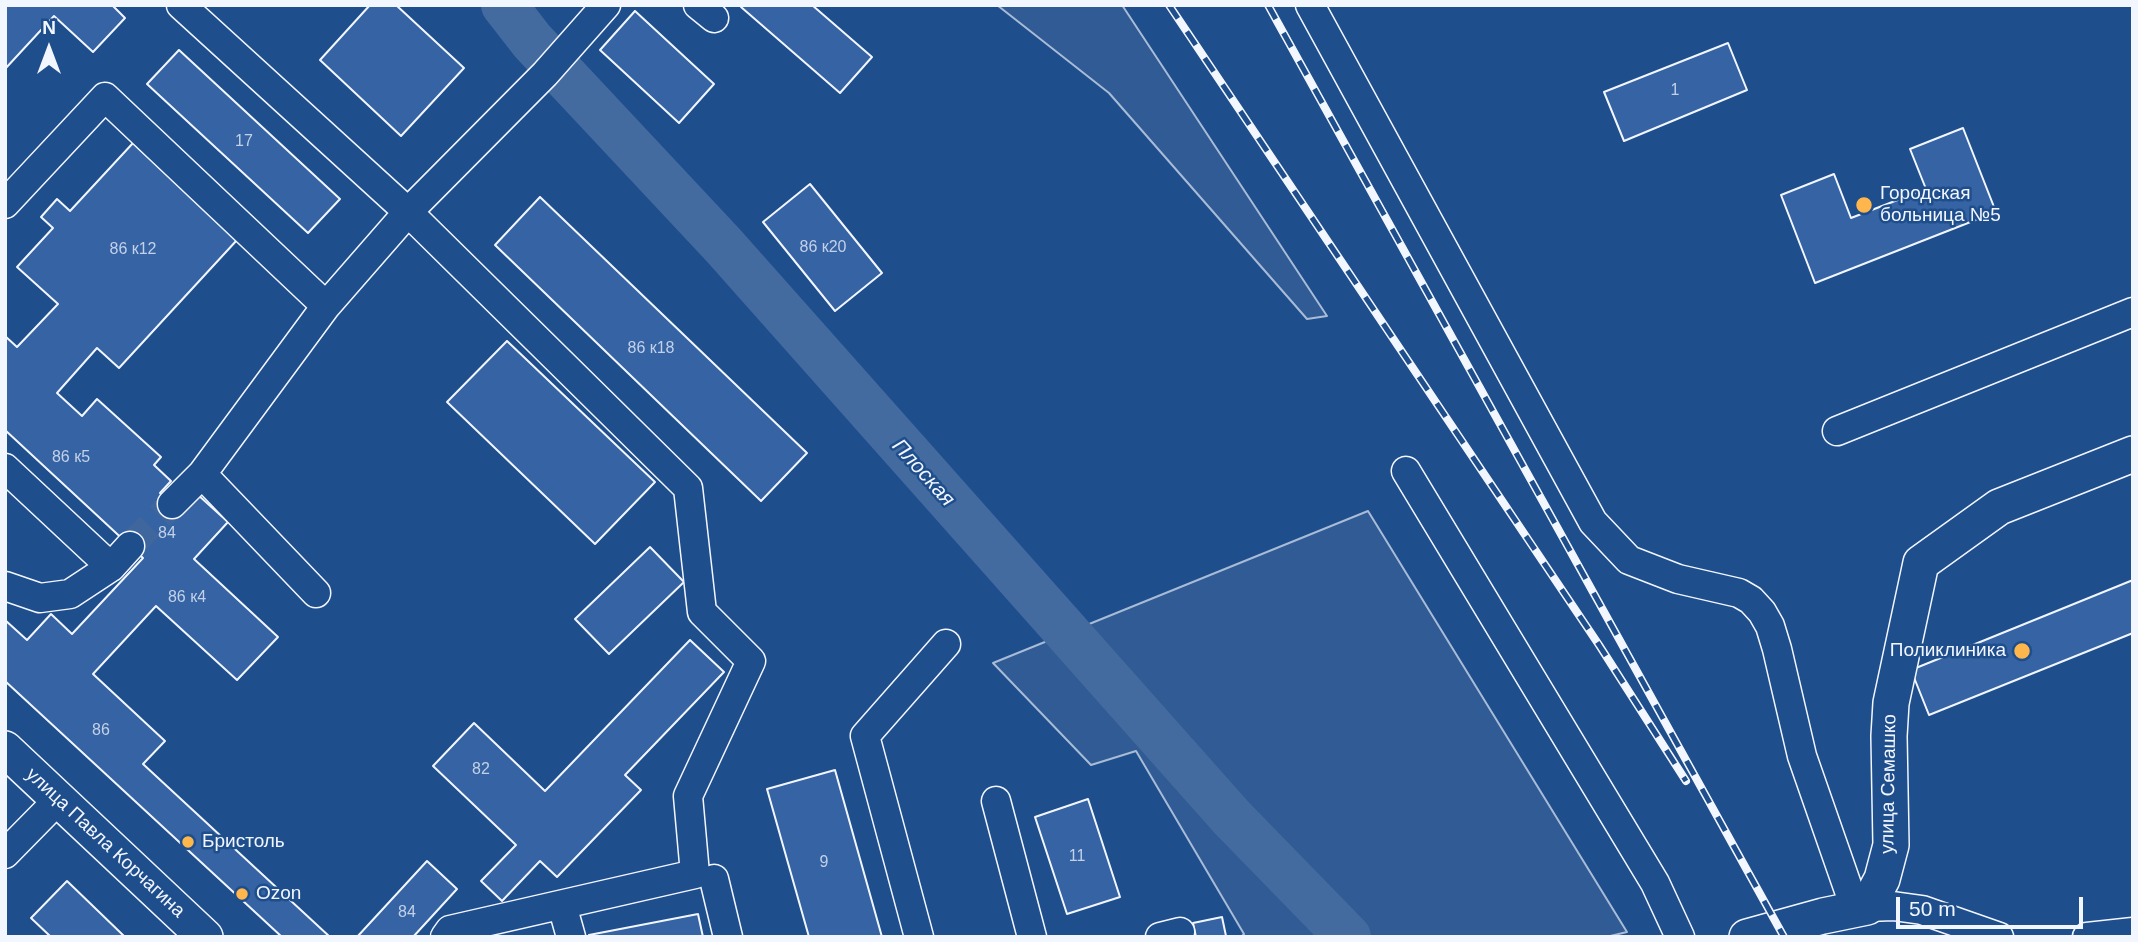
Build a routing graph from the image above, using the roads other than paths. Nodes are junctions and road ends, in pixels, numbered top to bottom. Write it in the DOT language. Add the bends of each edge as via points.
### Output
graph roads {
  1 [pos="181,5"];
  2 [pos="606,5"];
  3 [pos="1310,5"];
  4 [pos="5,204"];
  5 [pos="408,212"];
  6 [pos="326,306"];
  7 [pos="2133,312"];
  8 [pos="1837,430"];
  9 [pos="2133,454"];
  10 [pos="5,468"];
  11 [pos="1406,471"];
  12 [pos="202,474"];
  13 [pos="172,504"];
  14 [pos="130,546"];
  15 [pos="111,567"];
  16 [pos="5,586"];
  17 [pos="316,593"];
  18 [pos="946,644"];
  19 [pos="5,749"];
  20 [pos="59,799"];
  21 [pos="996,801"];
  22 [pos="5,854"];
  23 [pos="714,879"];
  24 [pos="562,905"];
  25 [pos="1861,907"];
  26 [pos="2133,932"];
  27 [pos="205,937"];
  28 [pos="445,937"];
  29 [pos="571,937"];
  30 [pos="728,937"];
  31 [pos="919,937"];
  32 [pos="1032,937"];
  33 [pos="1681,937"];
  34 [pos="1747,937"];
  35 [pos="1999,937"];
  36 [pos="2087,937"];
  1 -- 5 [label="street"];
  2 -- 5 [label="street" via="545,74"];
  3 -- 25 [label="street" via="1593,522 1629,560 1678,579 1739,593 1762,612 1777,649 1802,756"];
  4 -- 6 [label="street" via="105,97"];
  5 -- 6 [label="street"];
  5 -- 24 [label="street" via="688,488 702,612 751,661 688,796 695,874"];
  6 -- 12 [label="street"];
  7 -- 8 [label="street"];
  9 -- 25 [label="main road, улица Семашко" via="1999,507 1922,563 1891,703 1891,845 1882,879"];
  10 -- 15 [label="street"];
  11 -- 33 [label="street" via="1655,883"];
  12 -- 13 [label="street"];
  12 -- 17 [label="street"];
  14 -- 15 [label="street"];
  15 -- 16 [label="street" via="70,594 40,598"];
  18 -- 31 [label="street" via="865,736"];
  19 -- 20 [label="main road, улица Павла Корчагина"];
  20 -- 22 [label="street"];
  20 -- 27 [label="main road, улица Павла Корчагина"];
  21 -- 32 [label="street"];
  23 -- 30 [label="street"];
  24 -- 28 [label="street" via="450,930"];
  24 -- 29 [label="street"];
  25 -- 34 [label="main road"];
  25 -- 35 [label="street" via="1922,910"];
  26 -- 36 [label="street"];
}
